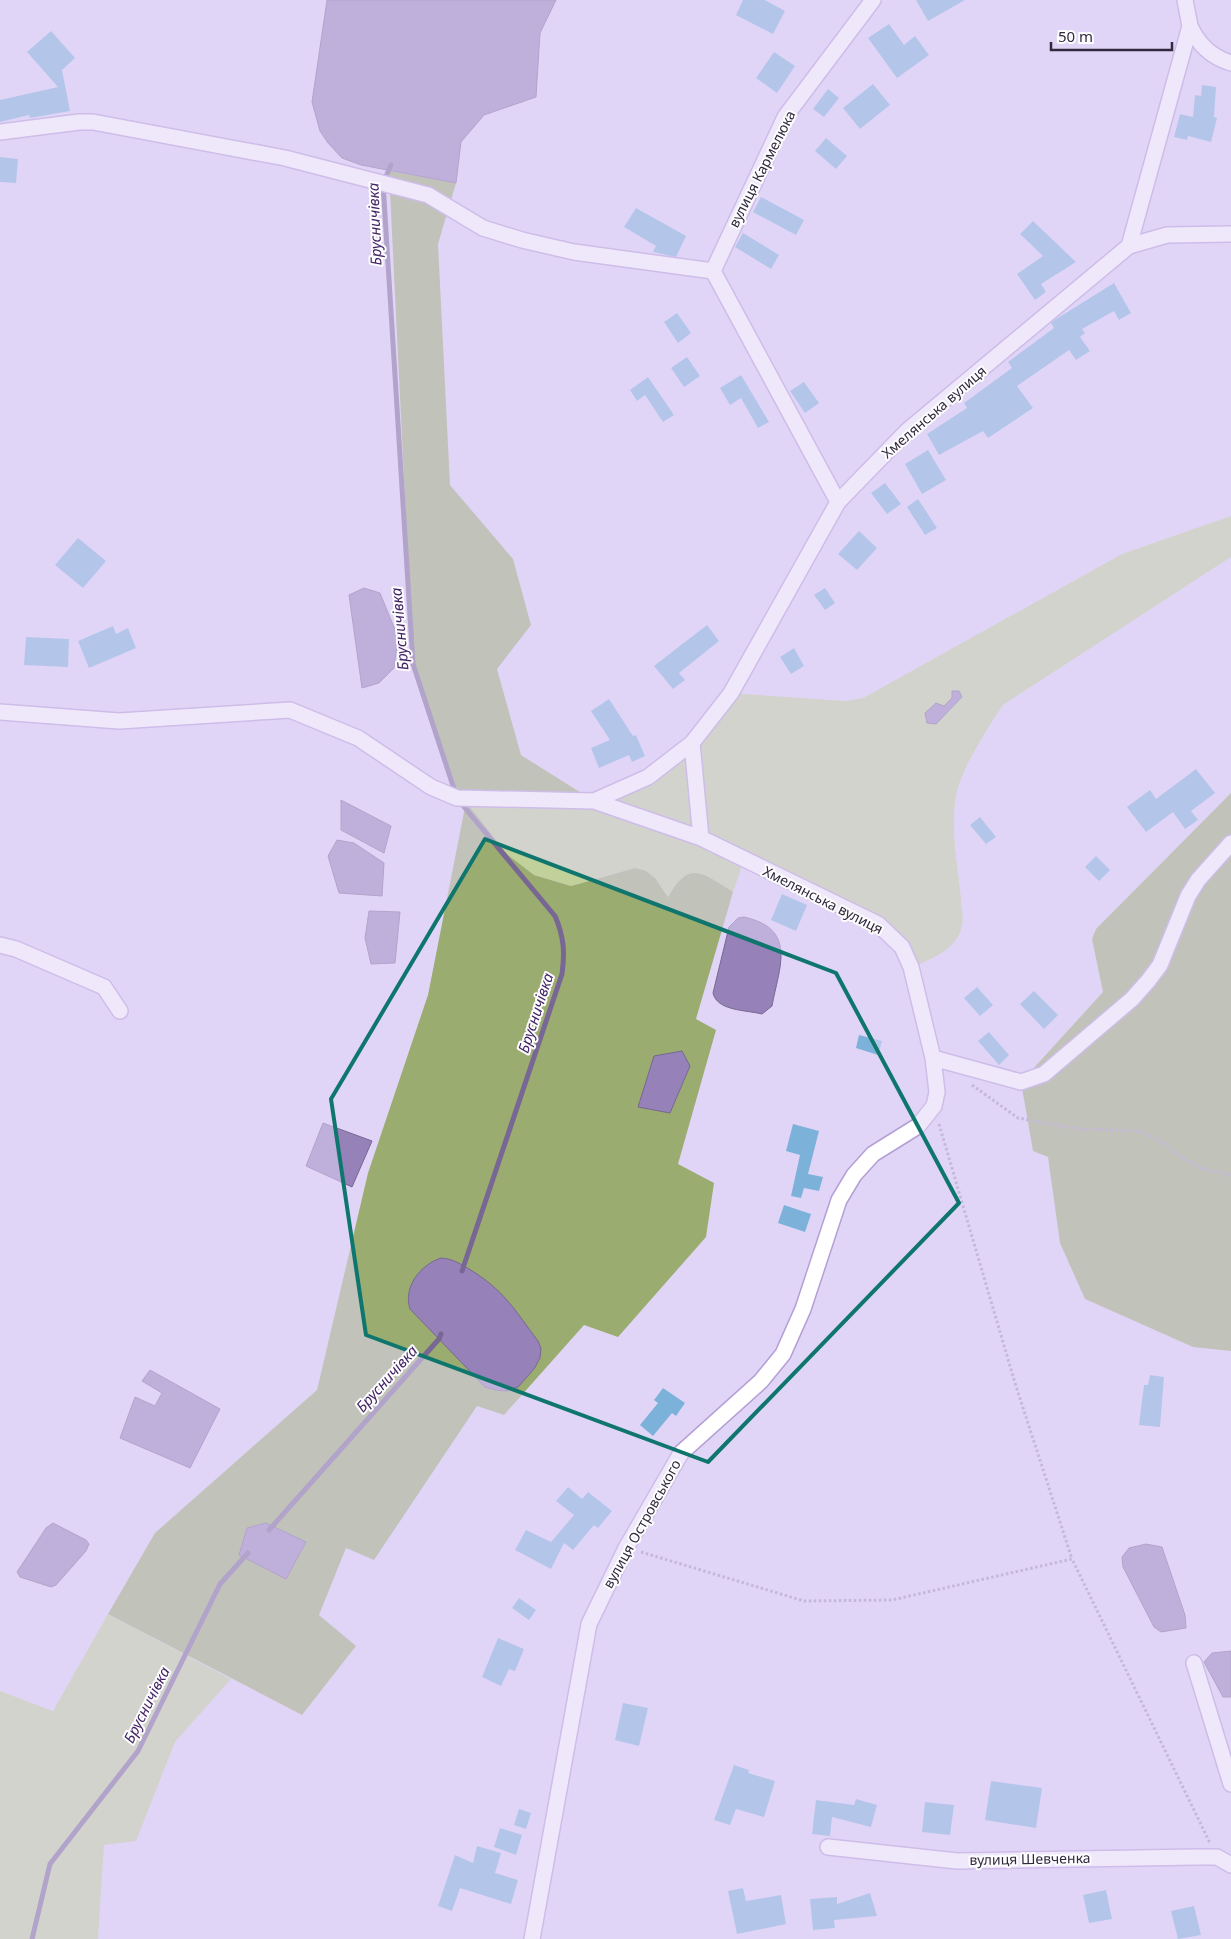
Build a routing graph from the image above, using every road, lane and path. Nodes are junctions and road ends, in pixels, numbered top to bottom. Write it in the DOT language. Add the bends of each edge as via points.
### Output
graph roads {
  1 [pos="873,0"];
  2 [pos="1184,0"];
  3 [pos="1190,26"];
  4 [pos="1231,63"];
  5 [pos="0,132"];
  6 [pos="1231,234"];
  7 [pos="1129,246"];
  8 [pos="712,271"];
  9 [pos="838,502"];
  10 [pos="0,712"];
  11 [pos="692,743"];
  12 [pos="594,801"];
  13 [pos="701,838"];
  14 [pos="1231,843"];
  15 [pos="0,946"];
  16 [pos="120,1011"];
  17 [pos="933,1058"];
  18 [pos="964,1080"];
  19 [pos="934,1106"];
  20 [pos="1231,1175"];
  21 [pos="626,1548"];
  22 [pos="1072,1558"];
  23 [pos="1194,1663"];
  24 [pos="1231,1784"];
  25 [pos="828,1847"];
  26 [pos="1217,1857"];
  27 [pos="1231,1865"];
  28 [pos="532,1939"];
  1 -- 8 [label="street, вулиця Кармелюка" via="786,117"];
  2 -- 3 [label="street"];
  3 -- 4 [label="street" via="1201,46"];
  3 -- 7 [label="street"];
  5 -- 8 [label="street" via="93,122 266,155 428,195 483,228 522,240 583,254"];
  6 -- 7 [label="street, Хмелянська вулиця" via="1167,235"];
  7 -- 9 [label="street, Хмелянська вулиця" via="907,431"];
  8 -- 9 [label="street"];
  9 -- 11 [label="street, Хмелянська вулиця" via="731,693"];
  10 -- 12 [label="street" via="119,721 290,710 358,738 431,787 457,798"];
  11 -- 12 [label="street, Хмелянська вулиця" via="648,777"];
  11 -- 13 [label="street"];
  12 -- 13 [label="street, Хмелянська вулиця"];
  13 -- 17 [label="street, Хмелянська вулиця" via="878,924 890,935 902,947 912,967"];
  14 -- 17 [label="street" via="1188,896 1160,965 1148,981 1132,999 1044,1074 1021,1082"];
  15 -- 16 [label="street" via="16,949 104,987"];
  17 -- 19 [label="street, Хмелянська вулиця" via="937,1092"];
  18 -- 20 [label="path" via="1018,1118 1079,1129 1139,1131 1200,1168"];
  19 -- 21 [label="street, вулиця Островського" via="918,1126 873,1154 854,1175 839,1200 783,1354 760,1381 681,1453"];
  19 -- 22 [label="path" via="1015,1383"];
  21 -- 22 [label="path" via="804,1601 892,1600"];
  21 -- 28 [label="street, вулиця Островського" via="589,1624"];
  22 -- 26 [label="path"];
  23 -- 24 [label="street"];
  25 -- 26 [label="street, вулиця Шевченка" via="957,1861"];
  26 -- 27 [label="street"];
}
